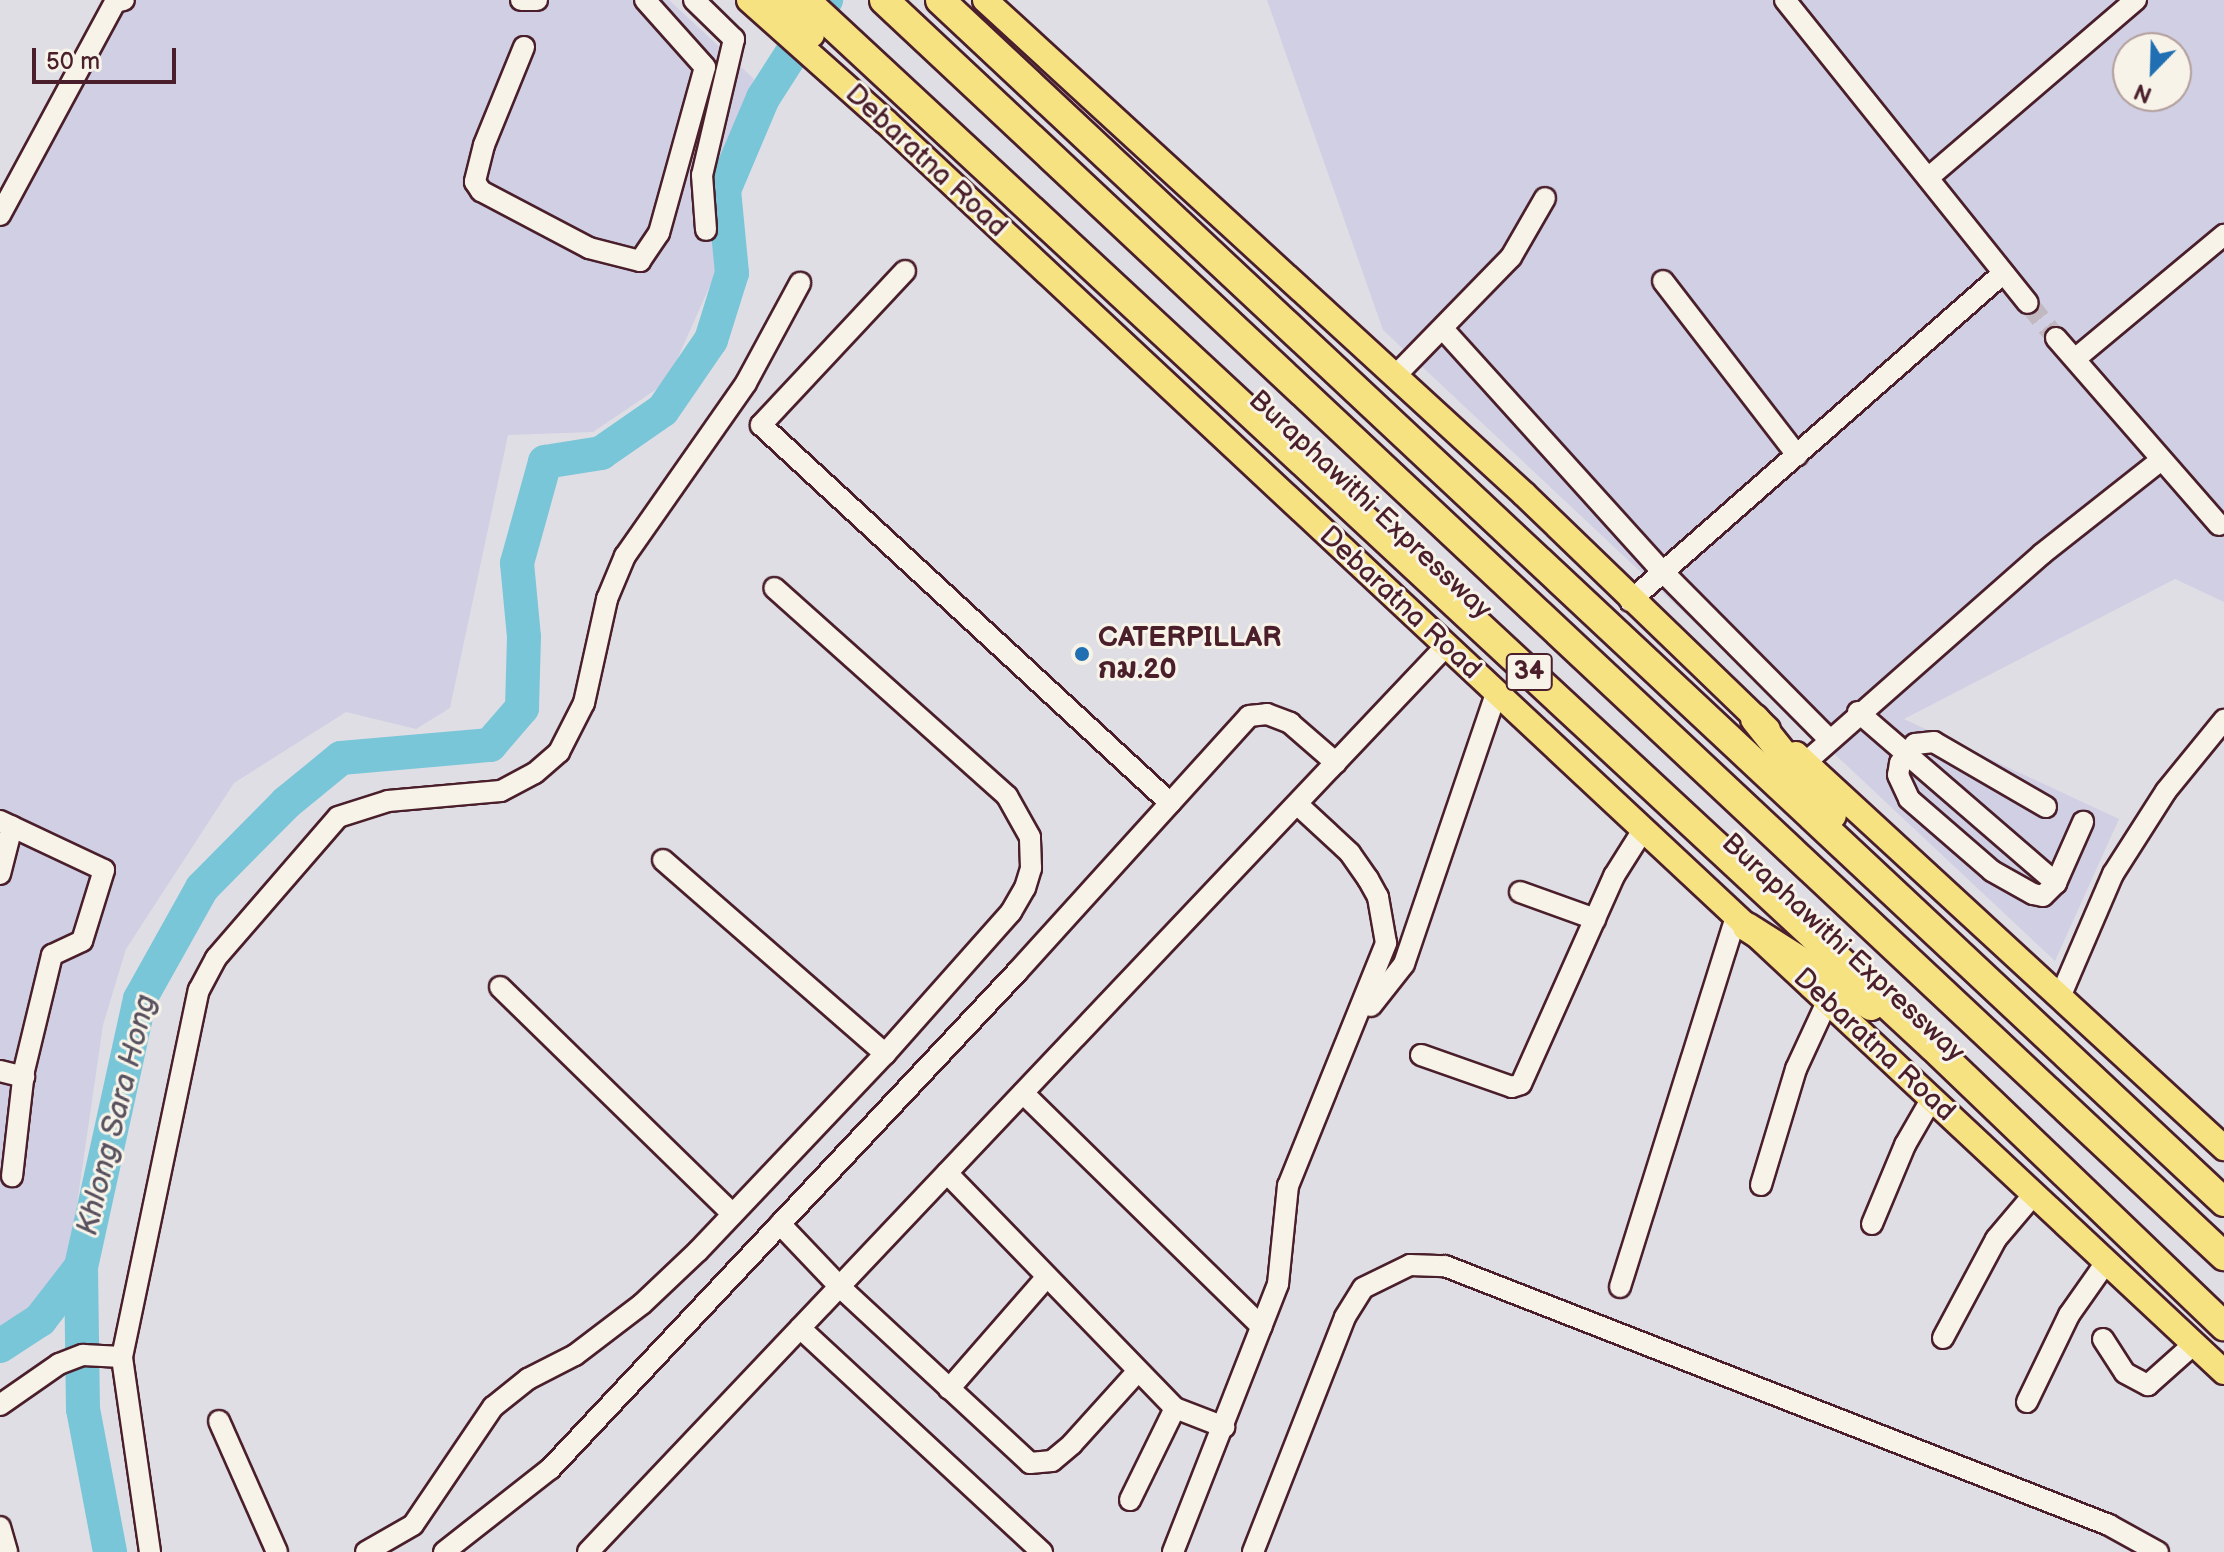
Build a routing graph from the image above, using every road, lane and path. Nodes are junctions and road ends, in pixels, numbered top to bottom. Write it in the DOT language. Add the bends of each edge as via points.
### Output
graph roads {
  1 [pos="124,0"];
  2 [pos="521,0"];
  3 [pos="537,0"];
  4 [pos="645,0"];
  5 [pos="694,0"];
  6 [pos="749,0"];
  7 [pos="776,0"];
  8 [pos="884,0"];
  9 [pos="940,0"];
  10 [pos="985,0"];
  11 [pos="1785,0"];
  12 [pos="2136,0"];
  13 [pos="797,12"];
  14 [pos="824,31"];
  15 [pos="524,47"];
  16 [pos="1928,178"];
  17 [pos="1545,198"];
  18 [pos="0,215"];
  19 [pos="706,230"];
  20 [pos="2224,235"];
  21 [pos="905,271"];
  22 [pos="2004,273"];
  23 [pos="1663,281"];
  24 [pos="800,283"];
  25 [pos="2028,303"];
  26 [pos="1444,330"];
  27 [pos="2056,338"];
  28 [pos="2075,359"];
  29 [pos="1395,376"];
  30 [pos="1797,455"];
  31 [pos="2161,460"];
  32 [pos="2219,525"];
  33 [pos="1663,572"];
  34 [pos="774,588"];
  35 [pos="1630,601"];
  36 [pos="1446,646"];
  37 [pos="1496,693"];
  38 [pos="1858,712"];
  39 [pos="1755,719"];
  40 [pos="2221,729"];
  41 [pos="1828,738"];
  42 [pos="1905,752"];
  43 [pos="1336,763"];
  44 [pos="1805,763"];
  45 [pos="1170,803"];
  46 [pos="1297,804"];
  47 [pos="2046,807"];
  48 [pos="2083,822"];
  49 [pos="6,824"];
  50 [pos="1643,830"];
  51 [pos="663,860"];
  52 [pos="0,874"];
  53 [pos="2056,883"];
  54 [pos="1520,892"];
  55 [pos="1901,901"];
  56 [pos="1595,919"];
  57 [pos="1742,922"];
  58 [pos="500,987"];
  59 [pos="2060,997"];
  60 [pos="1827,1002"];
  61 [pos="1355,1026"];
  62 [pos="1932,1046"];
  63 [pos="885,1054"];
  64 [pos="1421,1055"];
  65 [pos="0,1071"];
  66 [pos="24,1077"];
  67 [pos="1023,1093"];
  68 [pos="1932,1098"];
  69 [pos="2223,1144"];
  70 [pos="947,1173"];
  71 [pos="12,1176"];
  72 [pos="1761,1185"];
  73 [pos="2034,1194"];
  74 [pos="2224,1202"];
  75 [pos="733,1214"];
  76 [pos="780,1224"];
  77 [pos="1872,1224"];
  78 [pos="2224,1256"];
  79 [pos="2107,1261"];
  80 [pos="1046,1278"];
  81 [pos="840,1287"];
  82 [pos="1620,1287"];
  83 [pos="2224,1305"];
  84 [pos="2224,1326"];
  85 [pos="1262,1327"];
  86 [pos="800,1328"];
  87 [pos="1943,1338"];
  88 [pos="2103,1339"];
  89 [pos="2194,1344"];
  90 [pos="122,1357"];
  91 [pos="1138,1371"];
  92 [pos="2224,1372"];
  93 [pos="949,1389"];
  94 [pos="2027,1402"];
  95 [pos="0,1405"];
  96 [pos="1175,1408"];
  97 [pos="219,1421"];
  98 [pos="1224,1427"];
  99 [pos="1130,1500"];
  100 [pos="0,1527"];
  101 [pos="7,1552"];
  102 [pos="150,1552"];
  103 [pos="277,1552"];
  104 [pos="366,1552"];
  105 [pos="444,1552"];
  106 [pos="588,1552"];
  107 [pos="1042,1552"];
  108 [pos="1173,1552"];
  109 [pos="1253,1552"];
  110 [pos="2158,1552"];
  1 -- 18 [label="street" via="115,2"];
  2 -- 3 [label="street"];
  4 -- 15 [label="street" via="705,67 659,233 640,261 589,248 481,191 475,182 484,145"];
  5 -- 19 [label="street" via="734,39 702,175"];
  6 -- 13 [label="main road, Debaratna Road / 34"];
  7 -- 13 [label="main road"];
  8 -- 78 [label="highway, Buraphawithi Expressway"];
  9 -- 55 [label="highway" via="1507,526"];
  10 -- 29 [label="main road"];
  11 -- 16 [label="street"];
  12 -- 16 [label="street"];
  13 -- 14 [label="highway, Debaratna Road / 34"];
  14 -- 36 [label="main road, Debaratna Road / 34" via="886,122"];
  14 -- 62 [label="highway, Debaratna Road / 34"];
  14 -- 83 [label="highway, Buraphawithi Expressway"];
  16 -- 22 [label="street"];
  17 -- 26 [label="street" via="1511,257"];
  20 -- 28 [label="street"];
  21 -- 45 [label="street" via="761,425"];
  22 -- 25 [label="street"];
  22 -- 30 [label="street"];
  23 -- 30 [label="street"];
  24 -- 90 [label="street" via="746,383 625,556 607,599 584,703 559,752 535,773 501,791 388,801 338,817 216,958 199,990 180,1061"];
  26 -- 29 [label="street"];
  26 -- 33 [label="street"];
  27 -- 28 [label="street"];
  28 -- 31 [label="street"];
  29 -- 35 [label="main road"];
  30 -- 33 [label="street"];
  31 -- 32 [label="street"];
  31 -- 38 [label="street"];
  33 -- 35 [label="street"];
  33 -- 41 [label="street"];
  34 -- 63 [label="street" via="1007,796 1030,837 1031,868 1011,912"];
  35 -- 39 [label="main road"];
  36 -- 37 [label="main road, Debaratna Road / 34"];
  36 -- 43 [label="street"];
  37 -- 50 [label="main road, Debaratna Road / 34"];
  37 -- 61 [label="street" via="1404,964"];
  38 -- 41 [label="street"];
  38 -- 42 [label="street"];
  39 -- 44 [label="main road"];
  39 -- 55 [label="highway"];
  40 -- 59 [label="street" via="2151,813 2113,874"];
  41 -- 44 [label="street"];
  42 -- 47 [label="street" via="1915,744 1934,742"];
  42 -- 53 [label="street"];
  42 -- 53 [label="street" via="1898,775 1909,799 2016,887 2043,896"];
  43 -- 45 [label="street" via="1290,723 1267,714 1249,716"];
  43 -- 46 [label="street"];
  44 -- 59 [label="main road"];
  45 -- 76 [label="street"];
  46 -- 61 [label="street" via="1350,853 1378,897 1386,943 1383,961"];
  46 -- 67 [label="street"];
  48 -- 53 [label="street"];
  49 -- 52 [label="street"];
  49 -- 66 [label="street" via="104,870 82,941 52,955"];
  50 -- 56 [label="street"];
  50 -- 57 [label="main road, Debaratna Road / 34"];
  51 -- 63 [label="street"];
  54 -- 56 [label="street"];
  55 -- 74 [label="highway"];
  56 -- 64 [label="street" via="1521,1084 1512,1087"];
  57 -- 60 [label="main road, Debaratna Road / 34"];
  57 -- 62 [label="highway"];
  57 -- 82 [label="street"];
  58 -- 75 [label="street"];
  59 -- 69 [label="main road"];
  60 -- 68 [label="main road, Debaratna Road / 34"];
  60 -- 72 [label="street" via="1796,1069"];
  61 -- 85 [label="street" via="1288,1186 1284,1255"];
  62 -- 84 [label="highway, Debaratna Road / 34"];
  63 -- 75 [label="street"];
  65 -- 66 [label="street"];
  66 -- 71 [label="street"];
  67 -- 70 [label="street"];
  67 -- 85 [label="street"];
  68 -- 73 [label="main road, Debaratna Road / 34"];
  68 -- 77 [label="street" via="1905,1145"];
  70 -- 80 [label="street"];
  70 -- 81 [label="street"];
  73 -- 79 [label="main road, Debaratna Road / 34"];
  73 -- 87 [label="street" via="1996,1239"];
  75 -- 104 [label="street" via="642,1304 493,1407 413,1525"];
  76 -- 81 [label="street"];
  76 -- 105 [label="street" via="550,1469"];
  79 -- 89 [label="main road, Debaratna Road / 34"];
  79 -- 94 [label="street" via="2069,1315"];
  80 -- 91 [label="street"];
  80 -- 93 [label="street"];
  81 -- 86 [label="street"];
  81 -- 93 [label="street"];
  85 -- 98 [label="street"];
  86 -- 106 [label="street"];
  86 -- 107 [label="street"];
  88 -- 89 [label="street" via="2125,1373 2148,1385"];
  89 -- 92 [label="main road, Debaratna Road / 34"];
  90 -- 95 [label="street" via="83,1355 59,1364"];
  90 -- 102 [label="street"];
  91 -- 93 [label="street" via="1052,1461 1030,1463"];
  91 -- 96 [label="street"];
  96 -- 98 [label="street"];
  96 -- 99 [label="street"];
  97 -- 103 [label="street"];
  98 -- 108 [label="street"];
  100 -- 101 [label="street"];
  109 -- 110 [label="street" via="1345,1317 1363,1288 1410,1265 1445,1266 2109,1525"];
}
